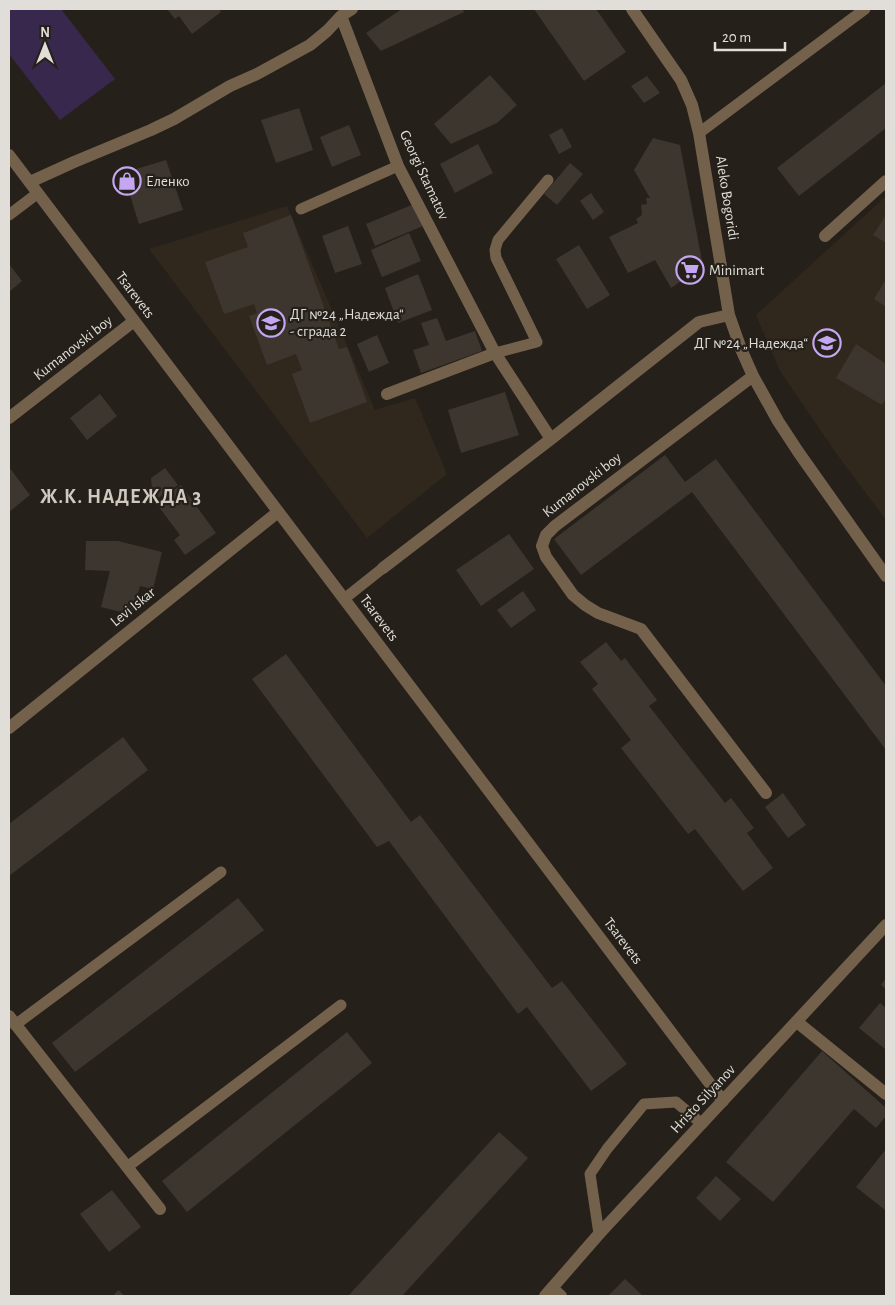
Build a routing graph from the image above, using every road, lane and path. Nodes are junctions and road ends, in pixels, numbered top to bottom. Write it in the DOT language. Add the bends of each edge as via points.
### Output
graph roads {
  1 [pos="632,9"];
  2 [pos="865,9"];
  3 [pos="346,12"];
  4 [pos="699,133"];
  5 [pos="9,155"];
  6 [pos="398,166"];
  7 [pos="548,180"];
  8 [pos="886,181"];
  9 [pos="30,182"];
  10 [pos="38,192"];
  11 [pos="301,209"];
  12 [pos="9,214"];
  13 [pos="825,236"];
  14 [pos="729,315"];
  15 [pos="134,321"];
  16 [pos="495,352"];
  17 [pos="753,376"];
  18 [pos="387,394"];
  19 [pos="9,418"];
  20 [pos="551,439"];
  21 [pos="278,512"];
  22 [pos="383,568"];
  23 [pos="886,576"];
  24 [pos="344,599"];
  25 [pos="9,728"];
  26 [pos="766,793"];
  27 [pos="220,872"];
  28 [pos="886,925"];
  29 [pos="341,1005"];
  30 [pos="12,1020"];
  31 [pos="797,1022"];
  32 [pos="886,1094"];
  33 [pos="723,1101"];
  34 [pos="702,1124"];
  35 [pos="127,1167"];
  36 [pos="160,1209"];
  37 [pos="599,1234"];
  38 [pos="553,1294"];
  1 -- 4 [label="street, Aleko Bogoridi" via="681,80"];
  2 -- 4 [label="lane"];
  3 -- 6 [label="street, Georgi Stamatov"];
  3 -- 9 [label="street" via="310,44 258,74 151,130"];
  4 -- 14 [label="street, Aleko Bogoridi"];
  5 -- 9 [label="street, Tsarevets"];
  6 -- 11 [label="lane"];
  6 -- 16 [label="street, Georgi Stamatov"];
  7 -- 16 [label="lane" via="498,240 495,250 537,342"];
  8 -- 13 [label="street"];
  9 -- 10 [label="street, Tsarevets"];
  10 -- 12 [label="lane"];
  10 -- 15 [label="street, Tsarevets"];
  14 -- 17 [label="street, Aleko Bogoridi"];
  14 -- 20 [label="street" via="699,322"];
  15 -- 19 [label="street, Kumanovski boy"];
  15 -- 21 [label="street, Tsarevets"];
  16 -- 18 [label="street"];
  16 -- 20 [label="street, Georgi Stamatov"];
  17 -- 23 [label="street, Aleko Bogoridi" via="799,453"];
  17 -- 26 [label="street, Kumanovski boy" via="555,526 546,535 542,546 546,557 585,605 642,629"];
  20 -- 22 [label="street"];
  21 -- 24 [label="street, Tsarevets"];
  21 -- 25 [label="street, Levi Iskar"];
  22 -- 24 [label="lane"];
  24 -- 33 [label="street, Tsarevets"];
  27 -- 30 [label="lane"];
  28 -- 31 [label="street, Hristo Silyanov"];
  29 -- 35 [label="lane"];
  30 -- 35 [label="street"];
  31 -- 32 [label="street"];
  31 -- 33 [label="street, Hristo Silyanov"];
  33 -- 34 [label="street, Hristo Silyanov"];
  34 -- 37 [label="street, Hristo Silyanov"];
  34 -- 37 [label="lane" via="676,1102 644,1104 590,1174"];
  35 -- 36 [label="street"];
  37 -- 38 [label="street, Hristo Silyanov"];
}
